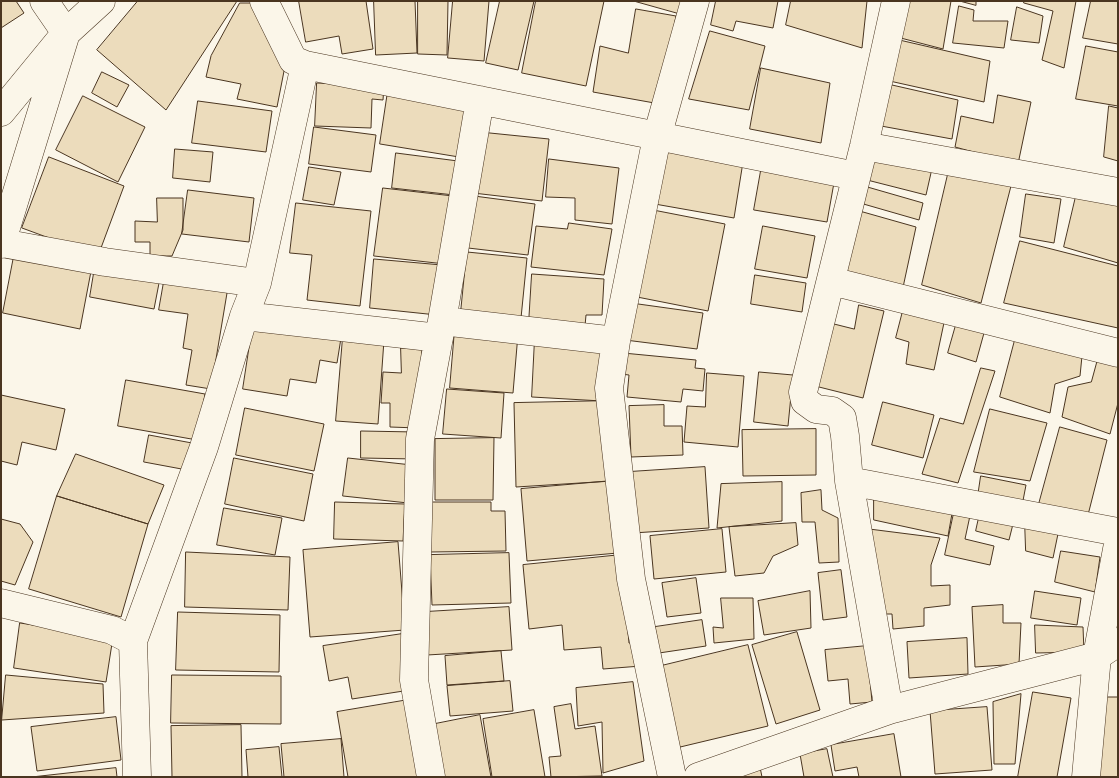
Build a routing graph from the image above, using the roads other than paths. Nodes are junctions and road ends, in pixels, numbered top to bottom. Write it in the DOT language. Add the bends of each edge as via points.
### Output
graph roads {
  1 [pos="44,1"];
  2 [pos="101,1"];
  3 [pos="264,1"];
  4 [pos="695,1"];
  5 [pos="896,1"];
  6 [pos="66,32"];
  7 [pos="305,65"];
  8 [pos="480,100"];
  9 [pos="1,112"];
  10 [pos="657,137"];
  11 [pos="864,146"];
  12 [pos="856,176"];
  13 [pos="1118,192"];
  14 [pos="2,244"];
  15 [pos="831,281"];
  16 [pos="257,283"];
  17 [pos="244,316"];
  18 [pos="441,329"];
  19 [pos="616,341"];
  20 [pos="1118,353"];
  21 [pos="849,481"];
  22 [pos="1118,532"];
  23 [pos="1118,544"];
  24 [pos="1,603"];
  25 [pos="133,641"];
  26 [pos="1107,649"];
  27 [pos="889,710"];
  28 [pos="137,777"];
  29 [pos="431,777"];
  30 [pos="672,777"];
  31 [pos="698,777"];
  32 [pos="1086,777"];
  1 -- 6 [label="street"];
  2 -- 6 [label="street"];
  3 -- 7 [label="street" via="293,60"];
  4 -- 10 [label="street"];
  5 -- 11 [label="street"];
  6 -- 9 [label="street"];
  6 -- 14 [label="street"];
  7 -- 8 [label="street"];
  7 -- 16 [label="street"];
  8 -- 10 [label="street"];
  8 -- 18 [label="street"];
  10 -- 12 [label="street"];
  10 -- 19 [label="street"];
  11 -- 12 [label="street"];
  11 -- 13 [label="street"];
  12 -- 15 [label="street"];
  14 -- 16 [label="street"];
  15 -- 20 [label="street"];
  15 -- 21 [label="street" via="803,392 806,401 816,409 832,411 842,418"];
  16 -- 17 [label="street"];
  17 -- 18 [label="street"];
  17 -- 25 [label="street" via="204,447"];
  18 -- 19 [label="street"];
  18 -- 29 [label="street" via="420,439 414,680"];
  19 -- 30 [label="street" via="609,388 631,579"];
  21 -- 22 [label="street"];
  21 -- 27 [label="street"];
  23 -- 26 [label="street"];
  24 -- 25 [label="street" via="112,630"];
  25 -- 28 [label="street"];
  26 -- 27 [label="street"];
  26 -- 32 [label="street"];
  27 -- 31 [label="street"];
}
